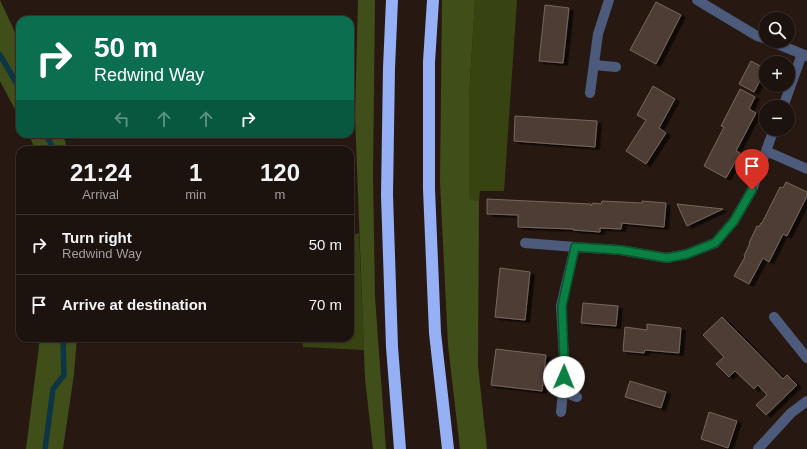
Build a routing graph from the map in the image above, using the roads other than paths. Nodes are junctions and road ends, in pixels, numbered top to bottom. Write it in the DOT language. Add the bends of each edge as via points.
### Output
graph roads {
  1 [pos="392,0"];
  2 [pos="433,0"];
  3 [pos="609,0"];
  4 [pos="697,0"];
  5 [pos="712,4"];
  6 [pos="759,37"];
  7 [pos="788,48"];
  8 [pos="805,55"];
  9 [pos="594,65"];
  10 [pos="616,67"];
  11 [pos="590,93"];
  12 [pos="786,100"];
  13 [pos="771,136"];
  14 [pos="766,151"];
  15 [pos="807,169"];
  16 [pos="525,243"];
  17 [pos="575,247"];
  18 [pos="774,317"];
  19 [pos="807,358"];
  20 [pos="563,392"];
  21 [pos="577,397"];
  22 [pos="807,401"];
  23 [pos="561,412"];
  24 [pos="760,448"];
  25 [pos="400,449"];
  26 [pos="448,449"];
  1 -- 25 [label="highway" via="387,195 392,347"];
  2 -- 26 [label="highway" via="429,62 429,189 435,333"];
  3 -- 9 [label="street" via="598,34"];
  4 -- 5 [label="street"];
  5 -- 6 [label="street"];
  7 -- 8 [label="street"];
  8 -- 12 [label="street"];
  9 -- 10 [label="street"];
  9 -- 11 [label="street"];
  13 -- 14 [label="street"];
  14 -- 15 [label="street"];
  14 -- 17 [label="street" via="752,190 734,221 715,243 687,254 667,258 620,250"];
  16 -- 17 [label="street"];
  17 -- 20 [label="street" via="562,306"];
  18 -- 19 [label="street"];
  20 -- 21 [label="street"];
  20 -- 23 [label="street"];
  22 -- 24 [label="street" via="791,413"];
}
